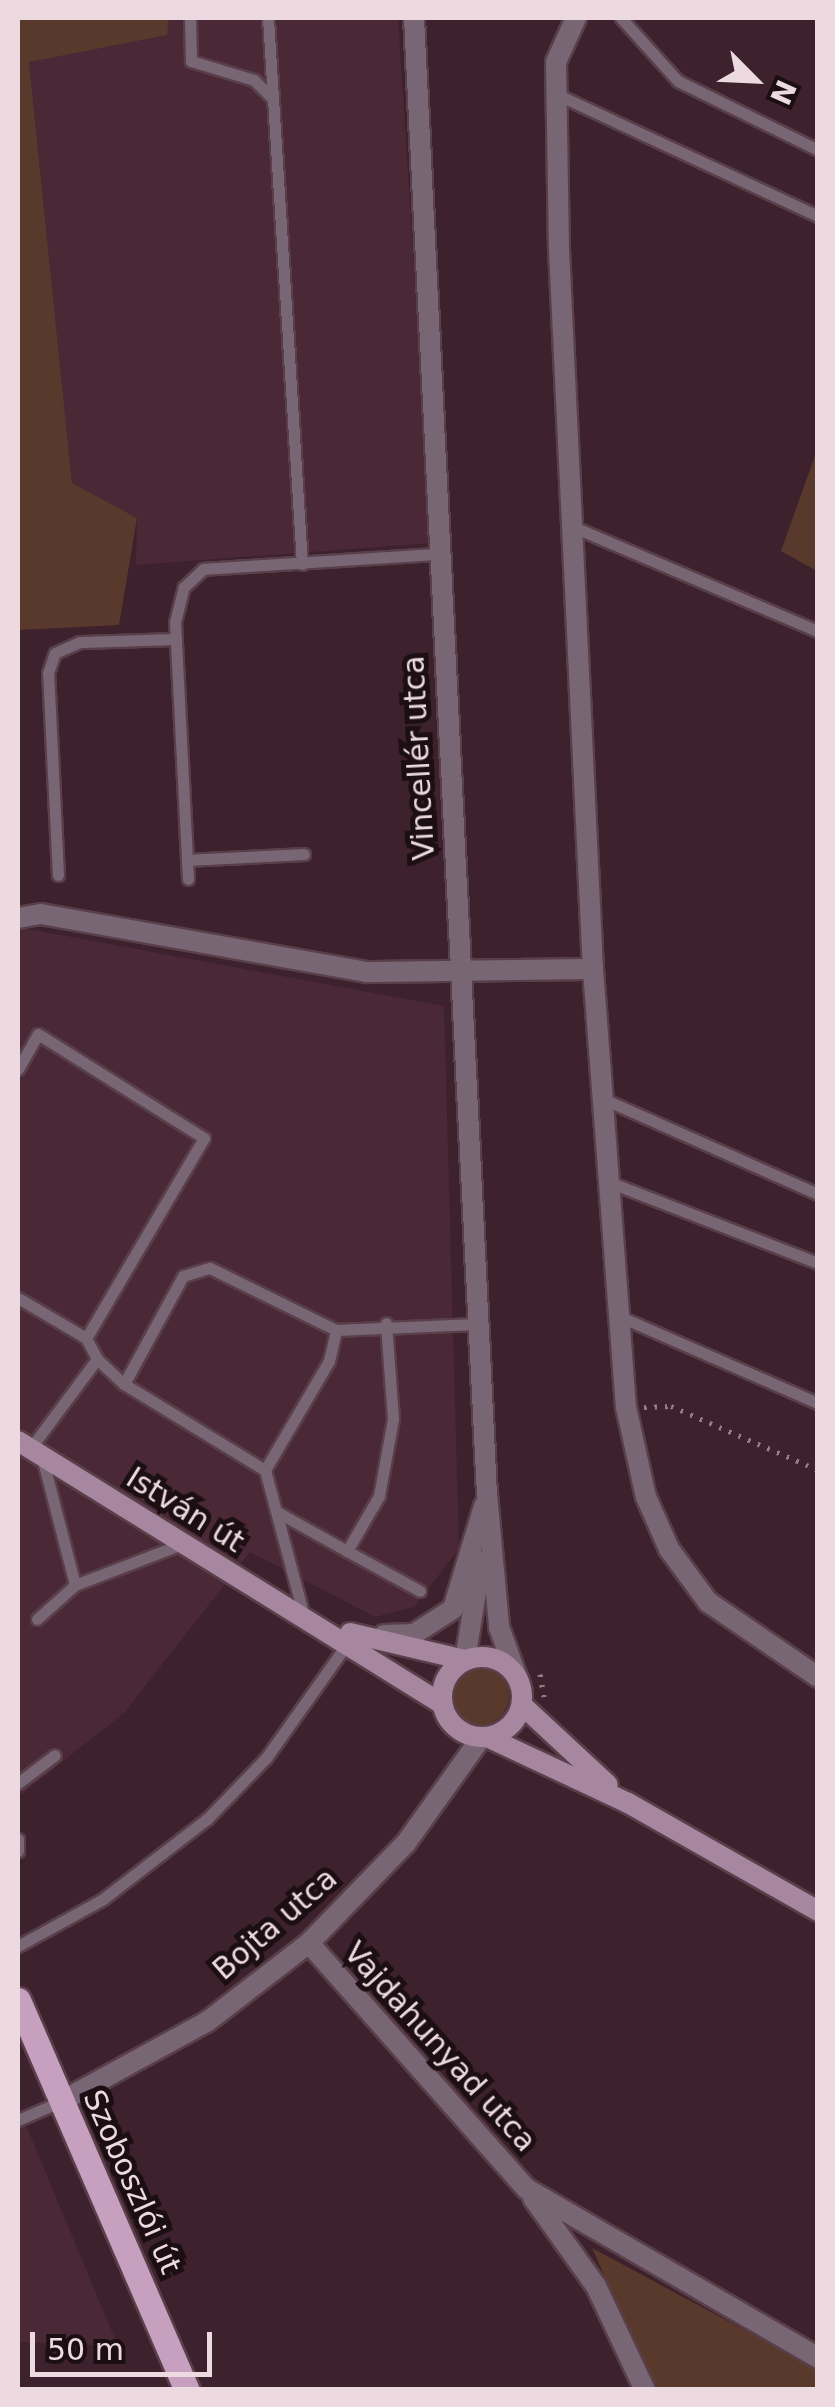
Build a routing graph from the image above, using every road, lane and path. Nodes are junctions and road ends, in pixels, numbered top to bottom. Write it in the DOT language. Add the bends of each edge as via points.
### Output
graph roads {
  1 [pos="190,18"];
  2 [pos="268,18"];
  3 [pos="414,18"];
  4 [pos="576,18"];
  5 [pos="621,18"];
  6 [pos="554,93"];
  7 [pos="273,99"];
  8 [pos="818,150"];
  9 [pos="818,216"];
  10 [pos="576,528"];
  11 [pos="438,554"];
  12 [pos="302,564"];
  13 [pos="818,631"];
  14 [pos="176,639"];
  15 [pos="304,854"];
  16 [pos="187,860"];
  17 [pos="58,875"];
  18 [pos="188,879"];
  19 [pos="18,918"];
  20 [pos="594,968"];
  21 [pos="460,974"];
  22 [pos="18,1069"];
  23 [pos="608,1100"];
  24 [pos="614,1184"];
  25 [pos="818,1194"];
  26 [pos="818,1264"];
  27 [pos="18,1298"];
  28 [pos="623,1318"];
  29 [pos="386,1322"];
  30 [pos="476,1324"];
  31 [pos="336,1330"];
  32 [pos="86,1338"];
  33 [pos="97,1359"];
  34 [pos="124,1384"];
  35 [pos="818,1403"];
  36 [pos="626,1407"];
  37 [pos="30,1449"];
  38 [pos="266,1470"];
  39 [pos="818,1470"];
  40 [pos="486,1494"];
  41 [pos="279,1513"];
  42 [pos="182,1544"];
  43 [pos="347,1551"];
  44 [pos="75,1585"];
  45 [pos="420,1591"];
  46 [pos="37,1619"];
  47 [pos="313,1621"];
  48 [pos="349,1641"];
  49 [pos="465,1660"];
  50 [pos="518,1677"];
  51 [pos="818,1677"];
  52 [pos="442,1704"];
  53 [pos="522,1705"];
  54 [pos="484,1737"];
  55 [pos="55,1755"];
  56 [pos="18,1783"];
  57 [pos="628,1803"];
  58 [pos="18,1840"];
  59 [pos="18,1850"];
  60 [pos="818,1911"];
  61 [pos="309,1943"];
  62 [pos="18,1946"];
  63 [pos="18,2000"];
  64 [pos="62,2101"];
  65 [pos="18,2120"];
  66 [pos="527,2189"];
  67 [pos="818,2358"];
  68 [pos="187,2390"];
  69 [pos="645,2390"];
  1 -- 7 [label="lane" via="192,61 254,80"];
  2 -- 7 [label="lane"];
  3 -- 11 [label="street, Vincellér utca"];
  4 -- 6 [label="street"];
  5 -- 8 [label="lane" via="678,81"];
  6 -- 9 [label="lane"];
  6 -- 10 [label="street"];
  7 -- 12 [label="lane"];
  10 -- 13 [label="lane"];
  10 -- 20 [label="street"];
  11 -- 12 [label="lane"];
  11 -- 21 [label="street, Vincellér utca"];
  12 -- 14 [label="lane" via="202,569 184,587"];
  14 -- 16 [label="lane"];
  14 -- 17 [label="lane" via="80,642 55,653 48,673"];
  15 -- 16 [label="lane"];
  16 -- 18 [label="lane"];
  19 -- 21 [label="street" via="40,914 366,972"];
  20 -- 21 [label="street"];
  20 -- 23 [label="street"];
  21 -- 30 [label="street, Vincellér utca"];
  22 -- 32 [label="lane" via="38,1034 204,1138"];
  23 -- 24 [label="street"];
  23 -- 25 [label="lane"];
  24 -- 26 [label="lane"];
  24 -- 28 [label="street"];
  27 -- 32 [label="lane"];
  28 -- 35 [label="lane"];
  28 -- 36 [label="street"];
  29 -- 30 [label="lane"];
  29 -- 31 [label="lane"];
  29 -- 43 [label="lane" via="387,1458 379,1496"];
  30 -- 40 [label="street, Vincellér utca"];
  31 -- 34 [label="lane" via="210,1268 183,1276"];
  31 -- 38 [label="lane" via="329,1361"];
  32 -- 33 [label="lane"];
  33 -- 34 [label="lane"];
  33 -- 37 [label="lane"];
  34 -- 38 [label="lane"];
  36 -- 39 [label="path" via="671,1406"];
  36 -- 51 [label="street" via="646,1496 670,1549 708,1602"];
  37 -- 42 [label="street, István út"];
  37 -- 44 [label="lane"];
  38 -- 41 [label="lane"];
  40 -- 47 [label="street" via="466,1584 445,1618 403,1637"];
  40 -- 49 [label="street, Vincellér utca"];
  40 -- 50 [label="street, Vincellér utca" via="499,1627"];
  41 -- 43 [label="lane"];
  41 -- 47 [label="lane"];
  42 -- 44 [label="lane"];
  42 -- 47 [label="street, István út"];
  43 -- 45 [label="lane"];
  44 -- 46 [label="lane"];
  47 -- 48 [label="street, István út"];
  47 -- 49 [label="street, István út"];
  48 -- 52 [label="street, István út"];
  48 -- 62 [label="lane" via="218,1809 103,1899"];
  49 -- 50 [label="street" via="494,1658"];
  49 -- 52 [label="street" via="443,1683"];
  50 -- 53 [label="street"];
  52 -- 54 [label="street" via="455,1728"];
  53 -- 54 [label="street" via="509,1727"];
  53 -- 57 [label="street"];
  54 -- 57 [label="street"];
  54 -- 61 [label="street, Bojta utca" via="406,1842"];
  55 -- 56 [label="lane"];
  57 -- 60 [label="street"];
  58 -- 59 [label="lane"];
  61 -- 64 [label="street, Bojta utca" via="208,2021"];
  61 -- 66 [label="street, Vajdahunyad utca"];
  63 -- 64 [label="main road, Szoboszlói út"];
  64 -- 65 [label="lane"];
  64 -- 68 [label="main road, Szoboszlói út"];
  66 -- 67 [label="street, Vajdahunyad utca"];
  66 -- 69 [label="street, Vajdahunyad utca" via="596,2286"];
}
